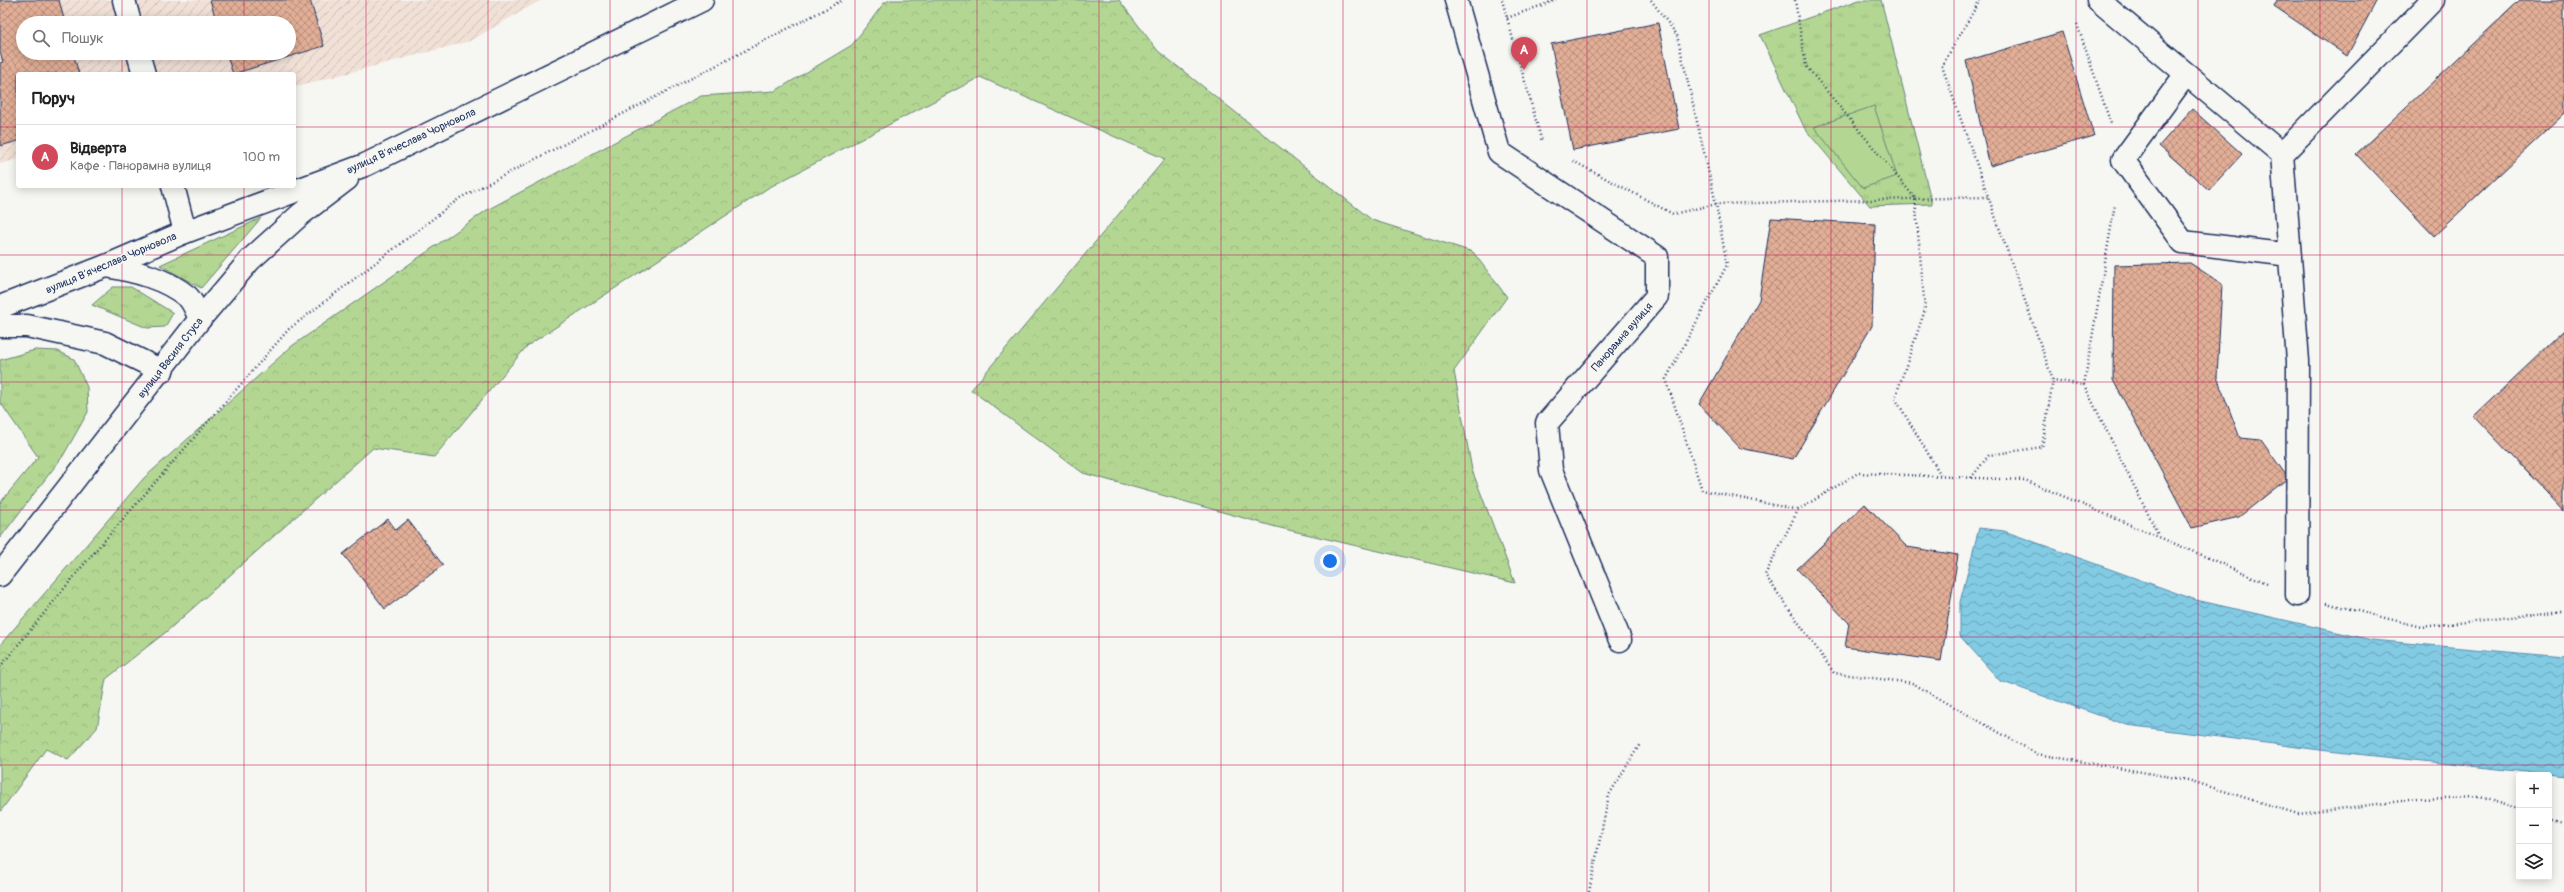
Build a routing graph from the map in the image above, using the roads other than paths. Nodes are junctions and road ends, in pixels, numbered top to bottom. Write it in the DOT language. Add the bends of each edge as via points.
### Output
graph roads {
  1 [pos="124,0"];
  2 [pos="702,0"];
  3 [pos="1456,0"];
  4 [pos="2098,0"];
  5 [pos="2433,0"];
  6 [pos="128,16"];
  7 [pos="140,60"];
  8 [pos="143,72"];
  9 [pos="2186,74"];
  10 [pos="2282,154"];
  11 [pos="365,165"];
  12 [pos="174,188"];
  13 [pos="185,232"];
  14 [pos="2290,255"];
  15 [pos="106,266"];
  16 [pos="0,307"];
  17 [pos="200,319"];
  18 [pos="0,326"];
  19 [pos="162,371"];
  20 [pos="0,575"];
  21 [pos="2297,596"];
  22 [pos="1620,640"];
  1 -- 6 [label="street"];
  2 -- 11 [label="street, вулиця Вʼячеслава Чорновола"];
  3 -- 22 [label="street, Панорамна вулиця" via="1499,152 1657,256 1657,296 1547,423 1551,470"];
  4 -- 9 [label="street"];
  5 -- 10 [label="street"];
  7 -- 8 [label="street"];
  9 -- 10 [label="street"];
  9 -- 14 [label="street" via="2123,160 2183,242"];
  10 -- 14 [label="street"];
  11 -- 13 [label="street, вулиця Вʼячеслава Чорновола"];
  11 -- 17 [label="street, вулиця Василя Стуса" via="301,214 250,260"];
  12 -- 13 [label="street"];
  13 -- 15 [label="street, вулиця Вʼячеслава Чорновола"];
  14 -- 21 [label="street" via="2298,361"];
  15 -- 16 [label="street, вулиця Вʼячеслава Чорновола"];
  15 -- 17 [label="street" via="138,272 166,284 189,298"];
  17 -- 19 [label="street, вулиця Василя Стуса"];
  18 -- 19 [label="street" via="27,326 105,343"];
  19 -- 20 [label="street, вулиця Василя Стуса"];
}
